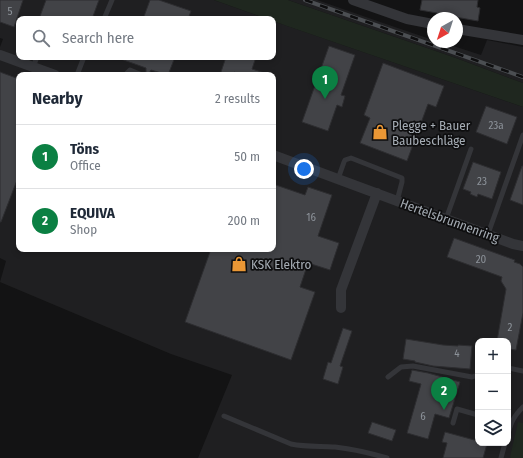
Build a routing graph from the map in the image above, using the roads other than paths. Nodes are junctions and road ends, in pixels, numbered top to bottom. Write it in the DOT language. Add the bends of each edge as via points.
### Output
graph roads {
  1 [pos="112,0"];
  2 [pos="353,0"];
  3 [pos="105,16"];
  4 [pos="427,23"];
  5 [pos="463,30"];
  6 [pos="523,40"];
  7 [pos="0,55"];
  8 [pos="36,60"];
  9 [pos="83,60"];
  10 [pos="33,67"];
  11 [pos="47,72"];
  12 [pos="78,72"];
  13 [pos="523,135"];
  14 [pos="471,149"];
  15 [pos="276,156"];
  16 [pos="338,179"];
  17 [pos="377,193"];
  18 [pos="396,201"];
  19 [pos="446,219"];
  20 [pos="488,234"];
  21 [pos="523,246"];
  22 [pos="340,308"];
  23 [pos="511,369"];
  24 [pos="523,371"];
  25 [pos="475,376"];
  26 [pos="388,377"];
  27 [pos="523,407"];
  28 [pos="475,414"];
  29 [pos="224,416"];
  30 [pos="511,421"];
  31 [pos="453,423"];
  32 [pos="504,446"];
  33 [pos="387,458"];
  34 [pos="501,458"];
  1 -- 3 [label="lane"];
  2 -- 4 [label="street" via="407,19"];
  5 -- 6 [label="street"];
  7 -- 10 [label="street"];
  8 -- 10 [label="lane"];
  9 -- 12 [label="lane"];
  10 -- 11 [label="street"];
  13 -- 20 [label="lane"];
  14 -- 19 [label="lane"];
  15 -- 16 [label="street, Hertelsbrunnenring"];
  16 -- 17 [label="street, Hertelsbrunnenring"];
  16 -- 18 [label="lane" via="345,160 351,158 402,178"];
  17 -- 18 [label="street, Hertelsbrunnenring"];
  17 -- 22 [label="street" via="341,290"];
  18 -- 19 [label="street, Hertelsbrunnenring"];
  19 -- 20 [label="street, Hertelsbrunnenring"];
  20 -- 21 [label="street, Hertelsbrunnenring"];
  23 -- 24 [label="lane"];
  25 -- 26 [label="lane" via="413,366 401,368"];
  27 -- 30 [label="lane"];
  28 -- 31 [label="lane" via="457,409"];
  29 -- 33 [label="lane" via="291,444 336,448"];
  32 -- 34 [label="lane"];
}
